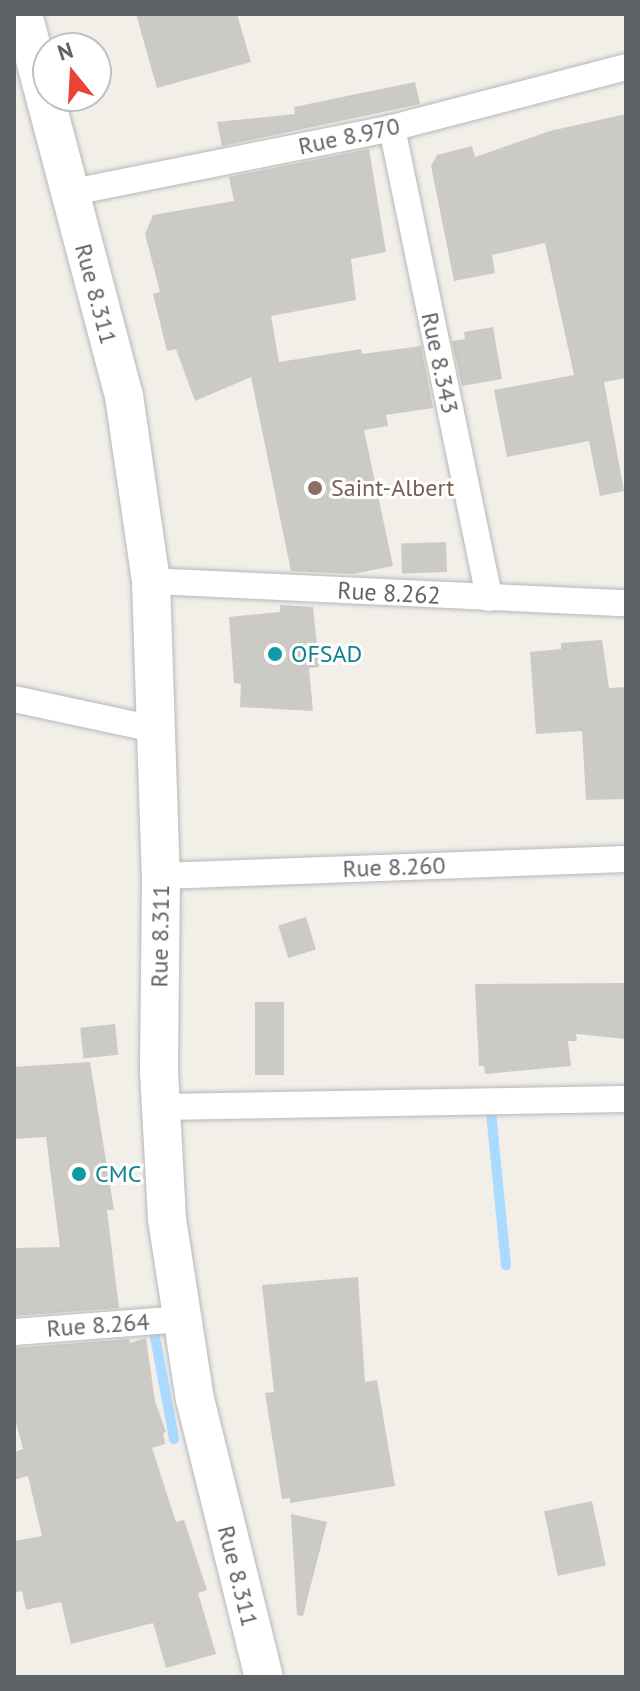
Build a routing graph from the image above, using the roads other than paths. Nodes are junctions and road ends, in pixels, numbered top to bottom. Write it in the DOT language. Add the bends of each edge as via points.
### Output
graph roads {
  1 [pos="23,14"];
  2 [pos="626,67"];
  3 [pos="392,128"];
  4 [pos="68,193"];
  5 [pos="151,581"];
  6 [pos="489,598"];
  7 [pos="626,603"];
  8 [pos="14,699"];
  9 [pos="158,730"];
  10 [pos="626,859"];
  11 [pos="161,876"];
  12 [pos="626,1099"];
  13 [pos="161,1107"];
  14 [pos="182,1319"];
  15 [pos="14,1332"];
  16 [pos="264,1677"];
  1 -- 4 [label="main road, Rue 8.311"];
  2 -- 3 [label="street, Rue 8.970"];
  3 -- 4 [label="street, Rue 8.970"];
  3 -- 6 [label="street, Rue 8.343"];
  4 -- 5 [label="main road, Rue 8.311" via="124,396"];
  5 -- 6 [label="street, Rue 8.262"];
  5 -- 9 [label="main road, Rue 8.311"];
  6 -- 7 [label="street, Rue 8.262"];
  8 -- 9 [label="street"];
  9 -- 11 [label="main road, Rue 8.311"];
  10 -- 11 [label="street, Rue 8.260"];
  11 -- 13 [label="main road, Rue 8.311"];
  12 -- 13 [label="street"];
  13 -- 14 [label="main road, Rue 8.311" via="167,1219"];
  14 -- 15 [label="street, Rue 8.264"];
  14 -- 16 [label="main road, Rue 8.311" via="211,1467"];
}
